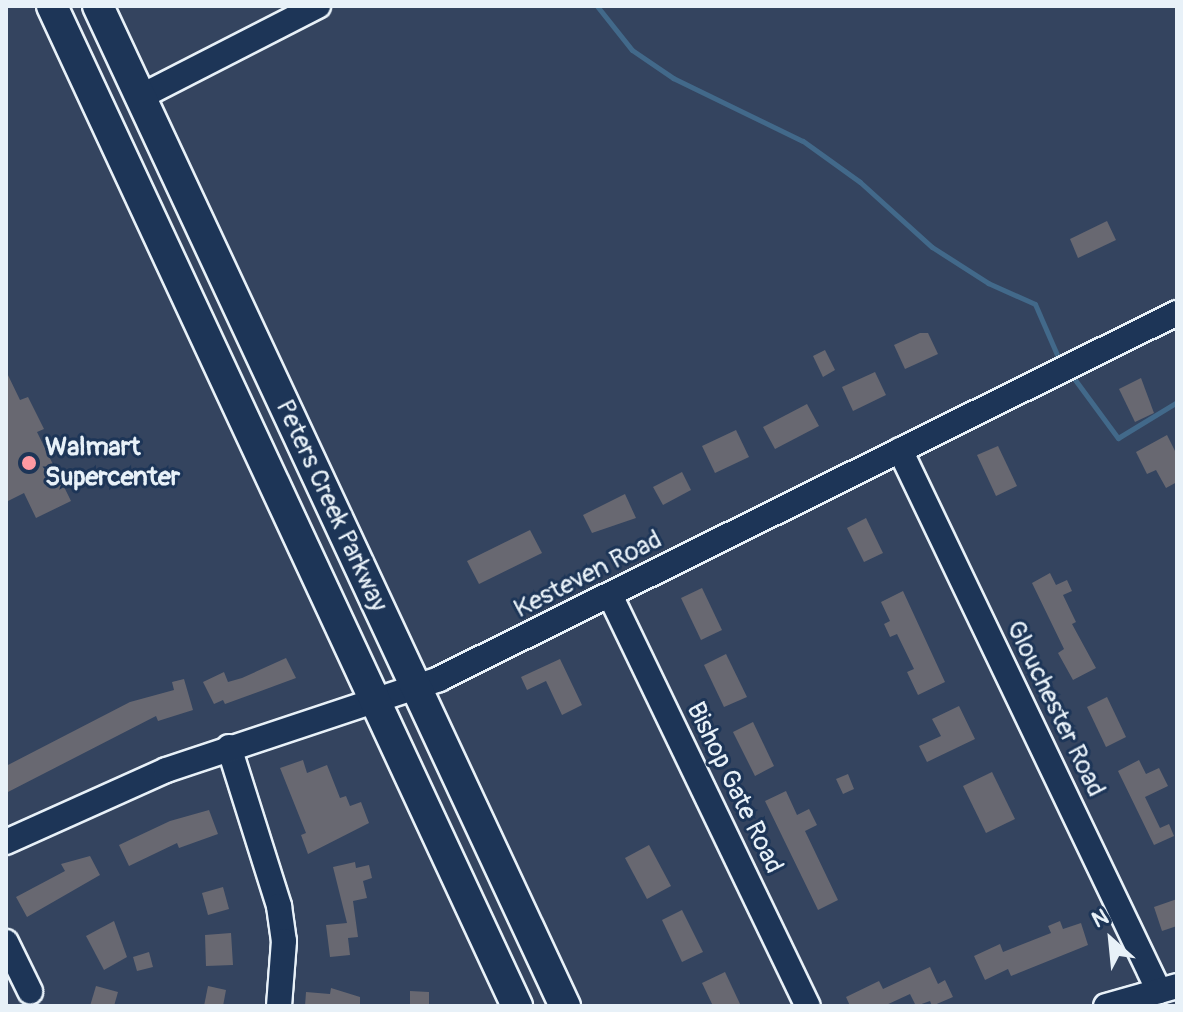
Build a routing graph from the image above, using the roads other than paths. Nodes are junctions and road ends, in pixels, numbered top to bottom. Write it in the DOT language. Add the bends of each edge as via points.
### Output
graph roads {
  1 [pos="52,6"];
  2 [pos="98,6"];
  3 [pos="318,6"];
  4 [pos="140,97"];
  5 [pos="1177,313"];
  6 [pos="900,450"];
  7 [pos="610,595"];
  8 [pos="417,688"];
  9 [pos="375,703"];
  10 [pos="229,747"];
  11 [pos="6,842"];
  12 [pos="6,942"];
  13 [pos="1168,988"];
  14 [pos="30,991"];
  15 [pos="279,1006"];
  16 [pos="517,1006"];
  17 [pos="565,1006"];
  18 [pos="808,1006"];
  19 [pos="1106,1006"];
  1 -- 9 [label="main road, Peters Creek Parkway"];
  2 -- 4 [label="main road, Peters Creek Parkway"];
  3 -- 4 [label="street"];
  4 -- 8 [label="main road, Peters Creek Parkway"];
  5 -- 6 [label="street, Kesteven Road"];
  6 -- 7 [label="street, Kesteven Road"];
  6 -- 13 [label="street, Glouchester Road"];
  7 -- 8 [label="street, Kesteven Road"];
  7 -- 18 [label="street, Bishop Gate Road"];
  8 -- 9 [label="street, Kesteven Road"];
  8 -- 17 [label="main road, Peters Creek Parkway"];
  9 -- 10 [label="street, Kesteven Road"];
  9 -- 16 [label="main road, Peters Creek Parkway"];
  10 -- 11 [label="street, Kesteven Road" via="89,801"];
  10 -- 15 [label="street" via="279,906 284,941"];
  12 -- 14 [label="street"];
  13 -- 19 [label="street"];
}
